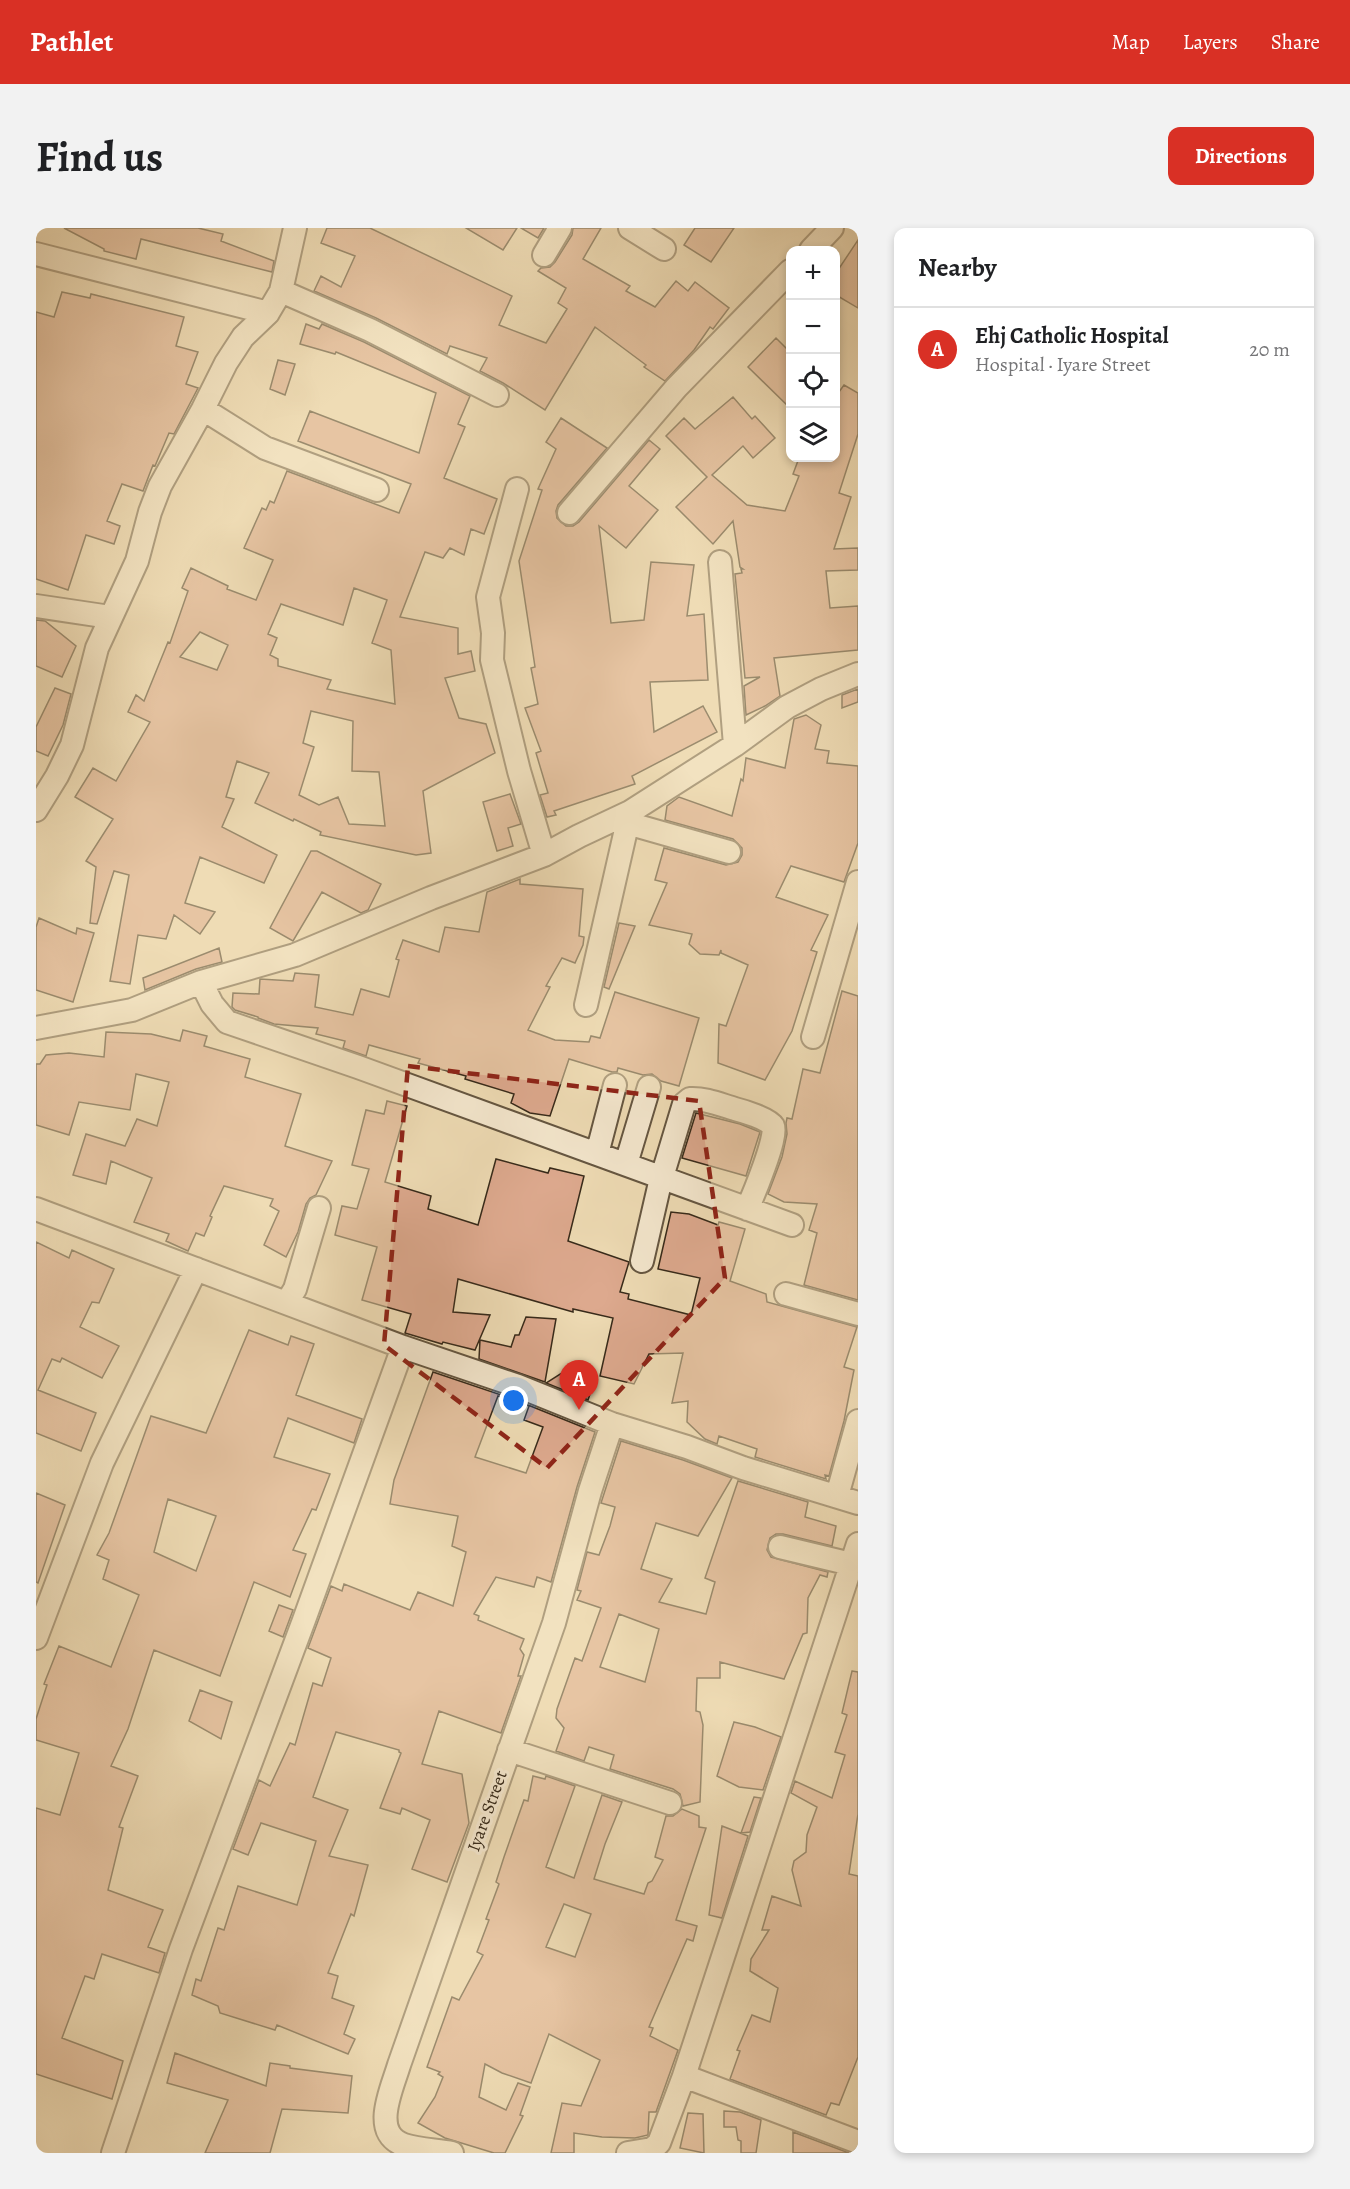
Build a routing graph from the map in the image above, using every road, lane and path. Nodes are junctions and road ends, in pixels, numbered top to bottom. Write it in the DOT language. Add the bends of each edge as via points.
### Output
graph roads {
  1 [pos="295,228"];
  2 [pos="560,228"];
  3 [pos="630,228"];
  4 [pos="832,228"];
  5 [pos="815,246"];
  6 [pos="664,249"];
  7 [pos="36,254"];
  8 [pos="543,255"];
  9 [pos="786,276"];
  10 [pos="281,291"];
  11 [pos="268,313"];
  12 [pos="498,395"];
  13 [pos="204,409"];
  14 [pos="517,489"];
  15 [pos="377,490"];
  16 [pos="569,513"];
  17 [pos="720,562"];
  18 [pos="36,606"];
  19 [pos="110,617"];
  20 [pos="858,674"];
  21 [pos="735,745"];
  22 [pos="36,810"];
  23 [pos="629,818"];
  24 [pos="729,852"];
  25 [pos="544,855"];
  26 [pos="858,882"];
  27 [pos="201,982"];
  28 [pos="586,1005"];
  29 [pos="36,1028"];
  30 [pos="813,1037"];
  31 [pos="615,1085"];
  32 [pos="649,1087"];
  33 [pos="597,1154"];
  34 [pos="627,1164"];
  35 [pos="662,1178"];
  36 [pos="319,1208"];
  37 [pos="36,1209"];
  38 [pos="747,1209"];
  39 [pos="792,1225"];
  40 [pos="642,1261"];
  41 [pos="196,1269"];
  42 [pos="786,1294"];
  43 [pos="287,1302"];
  44 [pos="858,1314"];
  45 [pos="403,1347"];
  46 [pos="858,1421"];
  47 [pos="612,1424"];
  48 [pos="848,1500"];
  49 [pos="780,1547"];
  50 [pos="855,1554"];
  51 [pos="36,1638"];
  52 [pos="509,1750"];
  53 [pos="670,1803"];
  54 [pos="684,2076"];
  55 [pos="858,2142"];
  56 [pos="113,2153"];
  57 [pos="452,2153"];
  58 [pos="628,2153"];
  1 -- 10 [label="street"];
  2 -- 8 [label="street"];
  3 -- 6 [label="street"];
  4 -- 5 [label="street"];
  7 -- 11 [label="street"];
  9 -- 16 [label="street" via="676,388"];
  10 -- 11 [label="street"];
  10 -- 12 [label="street" via="370,330"];
  11 -- 13 [label="street" via="243,337"];
  13 -- 15 [label="street" via="265,448"];
  13 -- 19 [label="street" via="160,486 137,561"];
  14 -- 25 [label="street" via="488,597 492,660"];
  17 -- 21 [label="street"];
  18 -- 19 [label="street"];
  19 -- 22 [label="street" via="97,648 72,745"];
  20 -- 21 [label="street" via="787,707"];
  21 -- 23 [label="street"];
  23 -- 24 [label="street"];
  23 -- 25 [label="street" via="579,836"];
  23 -- 28 [label="street"];
  25 -- 27 [label="street" via="295,955"];
  26 -- 30 [label="street"];
  27 -- 29 [label="street" via="132,1010"];
  27 -- 33 [label="street" via="226,1022"];
  31 -- 33 [label="street"];
  32 -- 34 [label="street"];
  33 -- 34 [label="street"];
  34 -- 35 [label="street"];
  35 -- 38 [label="street"];
  35 -- 38 [label="street" via="684,1104 690,1099 744,1111 769,1121 774,1131"];
  35 -- 40 [label="street"];
  36 -- 43 [label="street" via="295,1289"];
  37 -- 41 [label="street"];
  38 -- 39 [label="street"];
  41 -- 43 [label="street"];
  41 -- 51 [label="street" via="102,1463"];
  42 -- 44 [label="street"];
  43 -- 45 [label="street"];
  45 -- 47 [label="street" via="518,1386"];
  45 -- 56 [label="street" via="181,1949"];
  46 -- 48 [label="street"];
  47 -- 48 [label="street"];
  47 -- 52 [label="street, Iyare Street" via="554,1623"];
  49 -- 50 [label="street"];
  50 -- 54 [label="street"];
  52 -- 53 [label="street"];
  52 -- 57 [label="street, Iyare Street" via="399,2065 386,2113 386,2129 392,2138 404,2145"];
  54 -- 55 [label="street"];
  54 -- 58 [label="street" via="659,2143 652,2149"];
}
